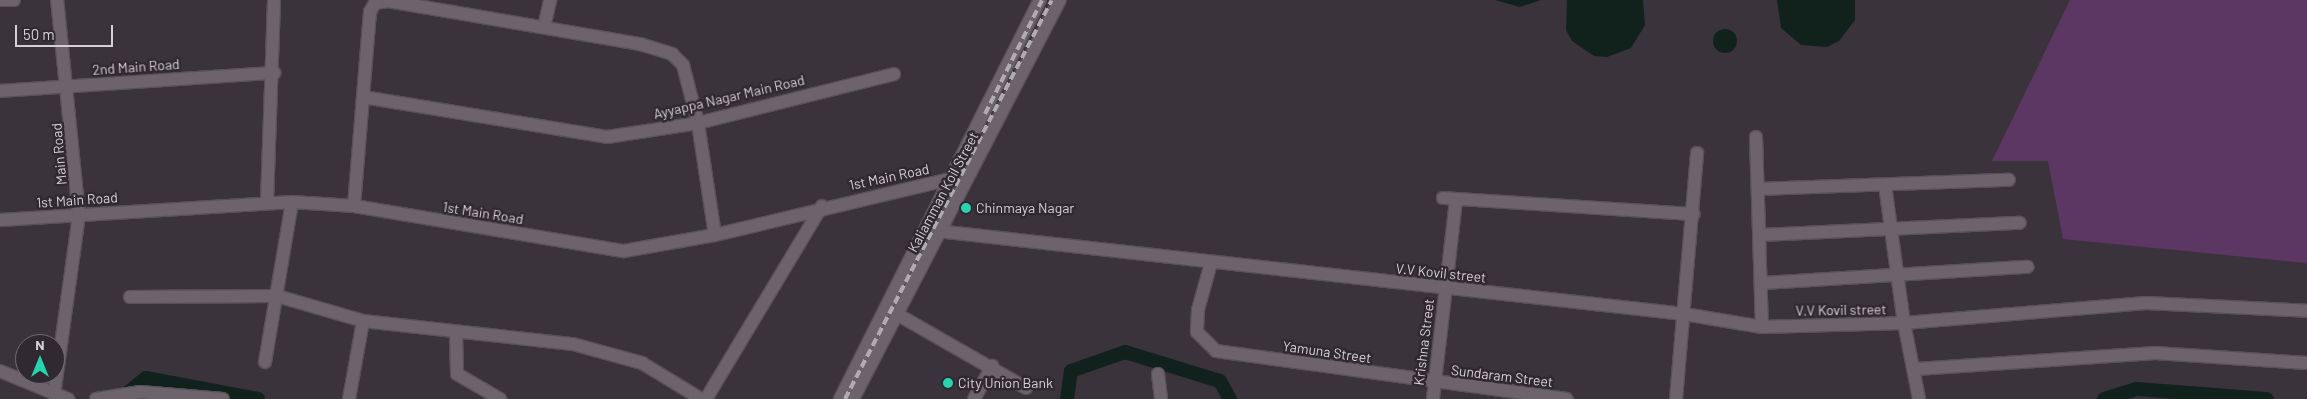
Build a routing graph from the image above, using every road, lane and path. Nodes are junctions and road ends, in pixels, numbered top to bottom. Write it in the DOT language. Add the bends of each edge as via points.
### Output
graph roads {
  1 [pos="0,0"];
  2 [pos="14,0"];
  3 [pos="57,0"];
  4 [pos="274,0"];
  5 [pos="550,0"];
  6 [pos="1040,0"];
  7 [pos="1060,0"];
  8 [pos="544,27"];
  9 [pos="274,74"];
  10 [pos="894,74"];
  11 [pos="68,86"];
  12 [pos="0,91"];
  13 [pos="363,97"];
  14 [pos="698,123"];
  15 [pos="1756,137"];
  16 [pos="1697,153"];
  17 [pos="954,178"];
  18 [pos="2010,180"];
  19 [pos="1885,185"];
  20 [pos="1758,189"];
  21 [pos="267,202"];
  22 [pos="292,202"];
  23 [pos="354,206"];
  24 [pos="822,206"];
  25 [pos="1693,214"];
  26 [pos="79,215"];
  27 [pos="0,220"];
  28 [pos="2020,223"];
  29 [pos="1892,229"];
  30 [pos="934,230"];
  31 [pos="715,235"];
  32 [pos="1761,235"];
  33 [pos="1211,263"];
  34 [pos="2028,267"];
  35 [pos="1896,275"];
  36 [pos="1763,283"];
  37 [pos="1445,288"];
  38 [pos="277,296"];
  39 [pos="130,297"];
  40 [pos="2307,311"];
  41 [pos="896,313"];
  42 [pos="1684,314"];
  43 [pos="363,321"];
  44 [pos="1904,323"];
  45 [pos="1762,327"];
  46 [pos="456,332"];
  47 [pos="265,362"];
  48 [pos="2307,363"];
  49 [pos="992,366"];
  50 [pos="1916,369"];
  51 [pos="0,371"];
  52 [pos="1158,374"];
  53 [pos="1434,383"];
  54 [pos="1026,388"];
  55 [pos="54,395"];
  56 [pos="67,399"];
  57 [pos="96,399"];
  58 [pos="223,399"];
  59 [pos="349,399"];
  60 [pos="500,399"];
  61 [pos="701,399"];
  62 [pos="706,399"];
  63 [pos="840,399"];
  64 [pos="853,399"];
  65 [pos="974,399"];
  66 [pos="1161,399"];
  67 [pos="1433,399"];
  68 [pos="1567,399"];
  69 [pos="1676,399"];
  70 [pos="1919,399"];
  1 -- 2 [label="street"];
  3 -- 11 [label="street, Main Road"];
  4 -- 9 [label="street"];
  5 -- 8 [label="street"];
  6 -- 17 [label="street, Kaliamman Koil Street"];
  7 -- 30 [label="street, Kaliamman Koil Street"];
  8 -- 13 [label="street" via="375,3 370,12"];
  8 -- 14 [label="street" via="672,54 683,66"];
  9 -- 11 [label="street, 2nd Main Road"];
  9 -- 21 [label="street"];
  10 -- 14 [label="street, Ayyappa Nagar Main Road"];
  11 -- 12 [label="street, 2nd Main Road"];
  11 -- 26 [label="street, Main Road"];
  13 -- 14 [label="street, Ayyappa Nagar Main Road" via="607,137"];
  13 -- 23 [label="street"];
  14 -- 31 [label="street"];
  15 -- 20 [label="street"];
  16 -- 25 [label="street"];
  17 -- 24 [label="street, 1st Main Road"];
  17 -- 30 [label="street, Kaliamman Koil Street"];
  18 -- 19 [label="street"];
  19 -- 20 [label="street"];
  19 -- 29 [label="street"];
  20 -- 32 [label="street"];
  21 -- 22 [label="street, 1st Main Road"];
  21 -- 26 [label="street, 1st Main Road"];
  22 -- 23 [label="street, 1st Main Road"];
  22 -- 38 [label="street"];
  23 -- 31 [label="street, 1st Main Road" via="624,251"];
  24 -- 31 [label="street, 1st Main Road"];
  24 -- 62 [label="street"];
  25 -- 37 [label="street, Krishna Street" via="1449,198"];
  25 -- 42 [label="street"];
  26 -- 27 [label="street, 1st Main Road"];
  26 -- 55 [label="street, Main Road"];
  28 -- 29 [label="street"];
  29 -- 32 [label="street"];
  29 -- 35 [label="street"];
  30 -- 33 [label="street, V.V Kovil street"];
  30 -- 41 [label="street, Kaliamman Koil Street"];
  30 -- 63 [label="street, Kaliamman Koil Street"];
  32 -- 36 [label="street"];
  33 -- 37 [label="street, V.V Kovil street"];
  33 -- 53 [label="street, Yamuna Street" via="1198,310 1197,332 1216,351"];
  34 -- 35 [label="street"];
  35 -- 36 [label="street"];
  35 -- 44 [label="street"];
  36 -- 45 [label="street"];
  37 -- 42 [label="street, V.V Kovil street"];
  37 -- 53 [label="street, Krishna Street"];
  38 -- 39 [label="street"];
  38 -- 43 [label="street"];
  38 -- 47 [label="street"];
  40 -- 44 [label="street" via="2146,303"];
  41 -- 49 [label="street"];
  41 -- 64 [label="street, Kaliamman Koil Street"];
  42 -- 45 [label="street, V.V Kovil street"];
  42 -- 69 [label="street"];
  43 -- 46 [label="street"];
  43 -- 59 [label="street"];
  44 -- 45 [label="street, V.V Kovil street"];
  44 -- 50 [label="street, V.V Kovil street"];
  46 -- 60 [label="street" via="457,374"];
  46 -- 61 [label="street" via="608,352 642,363"];
  48 -- 50 [label="street" via="2155,353"];
  49 -- 54 [label="street"];
  49 -- 65 [label="street"];
  50 -- 70 [label="street, V.V Kovil street"];
  51 -- 55 [label="street"];
  52 -- 66 [label="street"];
  53 -- 67 [label="street, Krishna Street"];
  53 -- 68 [label="street, Sundaram Street"];
  55 -- 56 [label="street"];
  57 -- 58 [label="street" via="140,392"];
}
